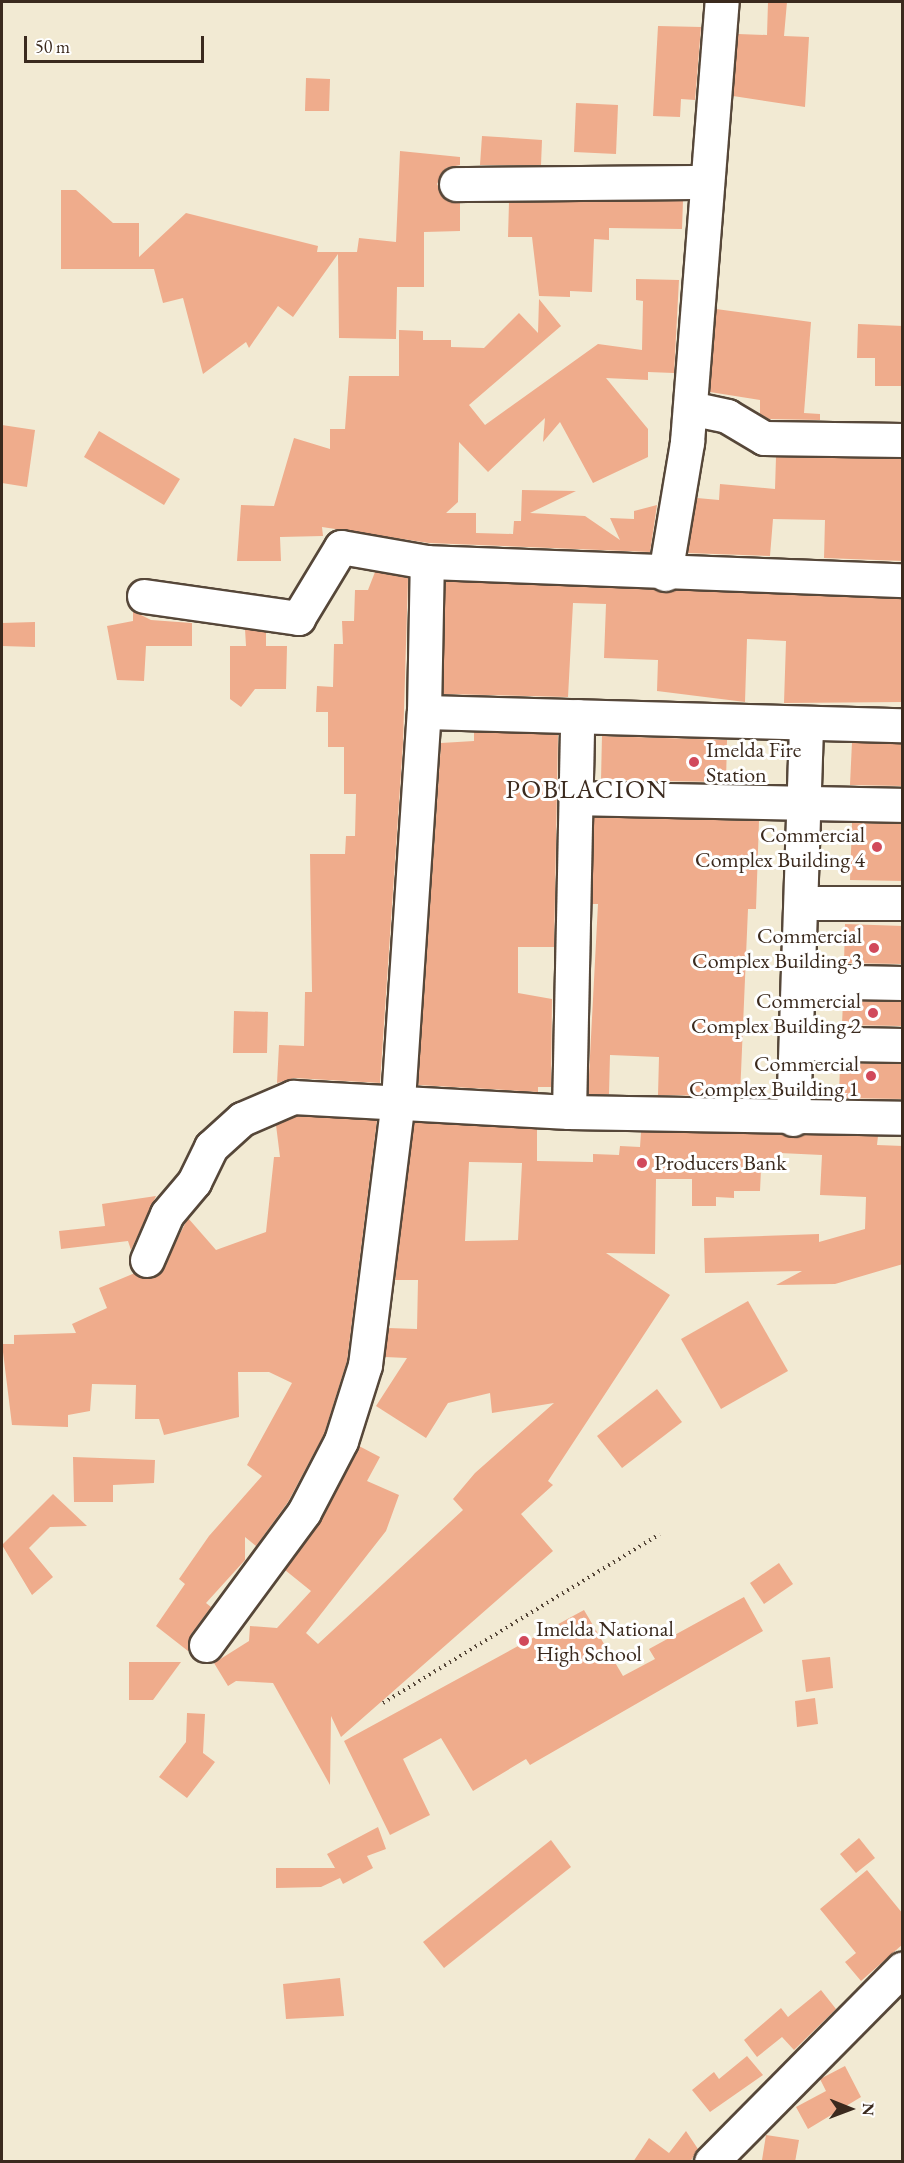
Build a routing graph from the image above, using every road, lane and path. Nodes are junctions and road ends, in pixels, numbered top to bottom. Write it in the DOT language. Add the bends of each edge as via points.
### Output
graph roads {
  1 [pos="722,2"];
  2 [pos="705,182"];
  3 [pos="456,184"];
  4 [pos="689,420"];
  5 [pos="903,440"];
  6 [pos="427,562"];
  7 [pos="665,574"];
  8 [pos="903,580"];
  9 [pos="144,596"];
  10 [pos="424,712"];
  11 [pos="577,716"];
  12 [pos="806,723"];
  13 [pos="903,725"];
  14 [pos="576,798"];
  15 [pos="805,805"];
  16 [pos="903,806"];
  17 [pos="801,903"];
  18 [pos="903,903"];
  19 [pos="798,981"];
  20 [pos="903,983"];
  21 [pos="796,1043"];
  22 [pos="903,1045"];
  23 [pos="398,1100"];
  24 [pos="569,1112"];
  25 [pos="903,1118"];
  26 [pos="793,1119"];
  27 [pos="147,1260"];
  28 [pos="660,1534"];
  29 [pos="206,1645"];
  30 [pos="383,1703"];
  31 [pos="903,1969"];
  32 [pos="711,2162"];
  1 -- 2 [label="street"];
  2 -- 3 [label="street"];
  2 -- 4 [label="street"];
  4 -- 5 [label="street" via="728,416 764,438"];
  4 -- 7 [label="street"];
  6 -- 7 [label="street"];
  6 -- 9 [label="street" via="341,547 298,618"];
  6 -- 10 [label="street"];
  7 -- 8 [label="street"];
  10 -- 11 [label="street"];
  10 -- 23 [label="street"];
  11 -- 12 [label="street"];
  11 -- 14 [label="street"];
  12 -- 13 [label="street"];
  12 -- 15 [label="street"];
  14 -- 15 [label="street"];
  14 -- 24 [label="street"];
  15 -- 16 [label="street"];
  15 -- 17 [label="street"];
  17 -- 18 [label="street"];
  17 -- 19 [label="street"];
  19 -- 20 [label="street"];
  19 -- 21 [label="street"];
  21 -- 22 [label="street"];
  21 -- 26 [label="street"];
  23 -- 24 [label="street"];
  23 -- 27 [label="street" via="293,1097 242,1119 211,1147 194,1182 167,1214"];
  23 -- 29 [label="street" via="378,1290 365,1365 341,1441 303,1512"];
  24 -- 26 [label="street"];
  25 -- 26 [label="street"];
  28 -- 30 [label="path"];
  31 -- 32 [label="street" via="769,2097"];
}
